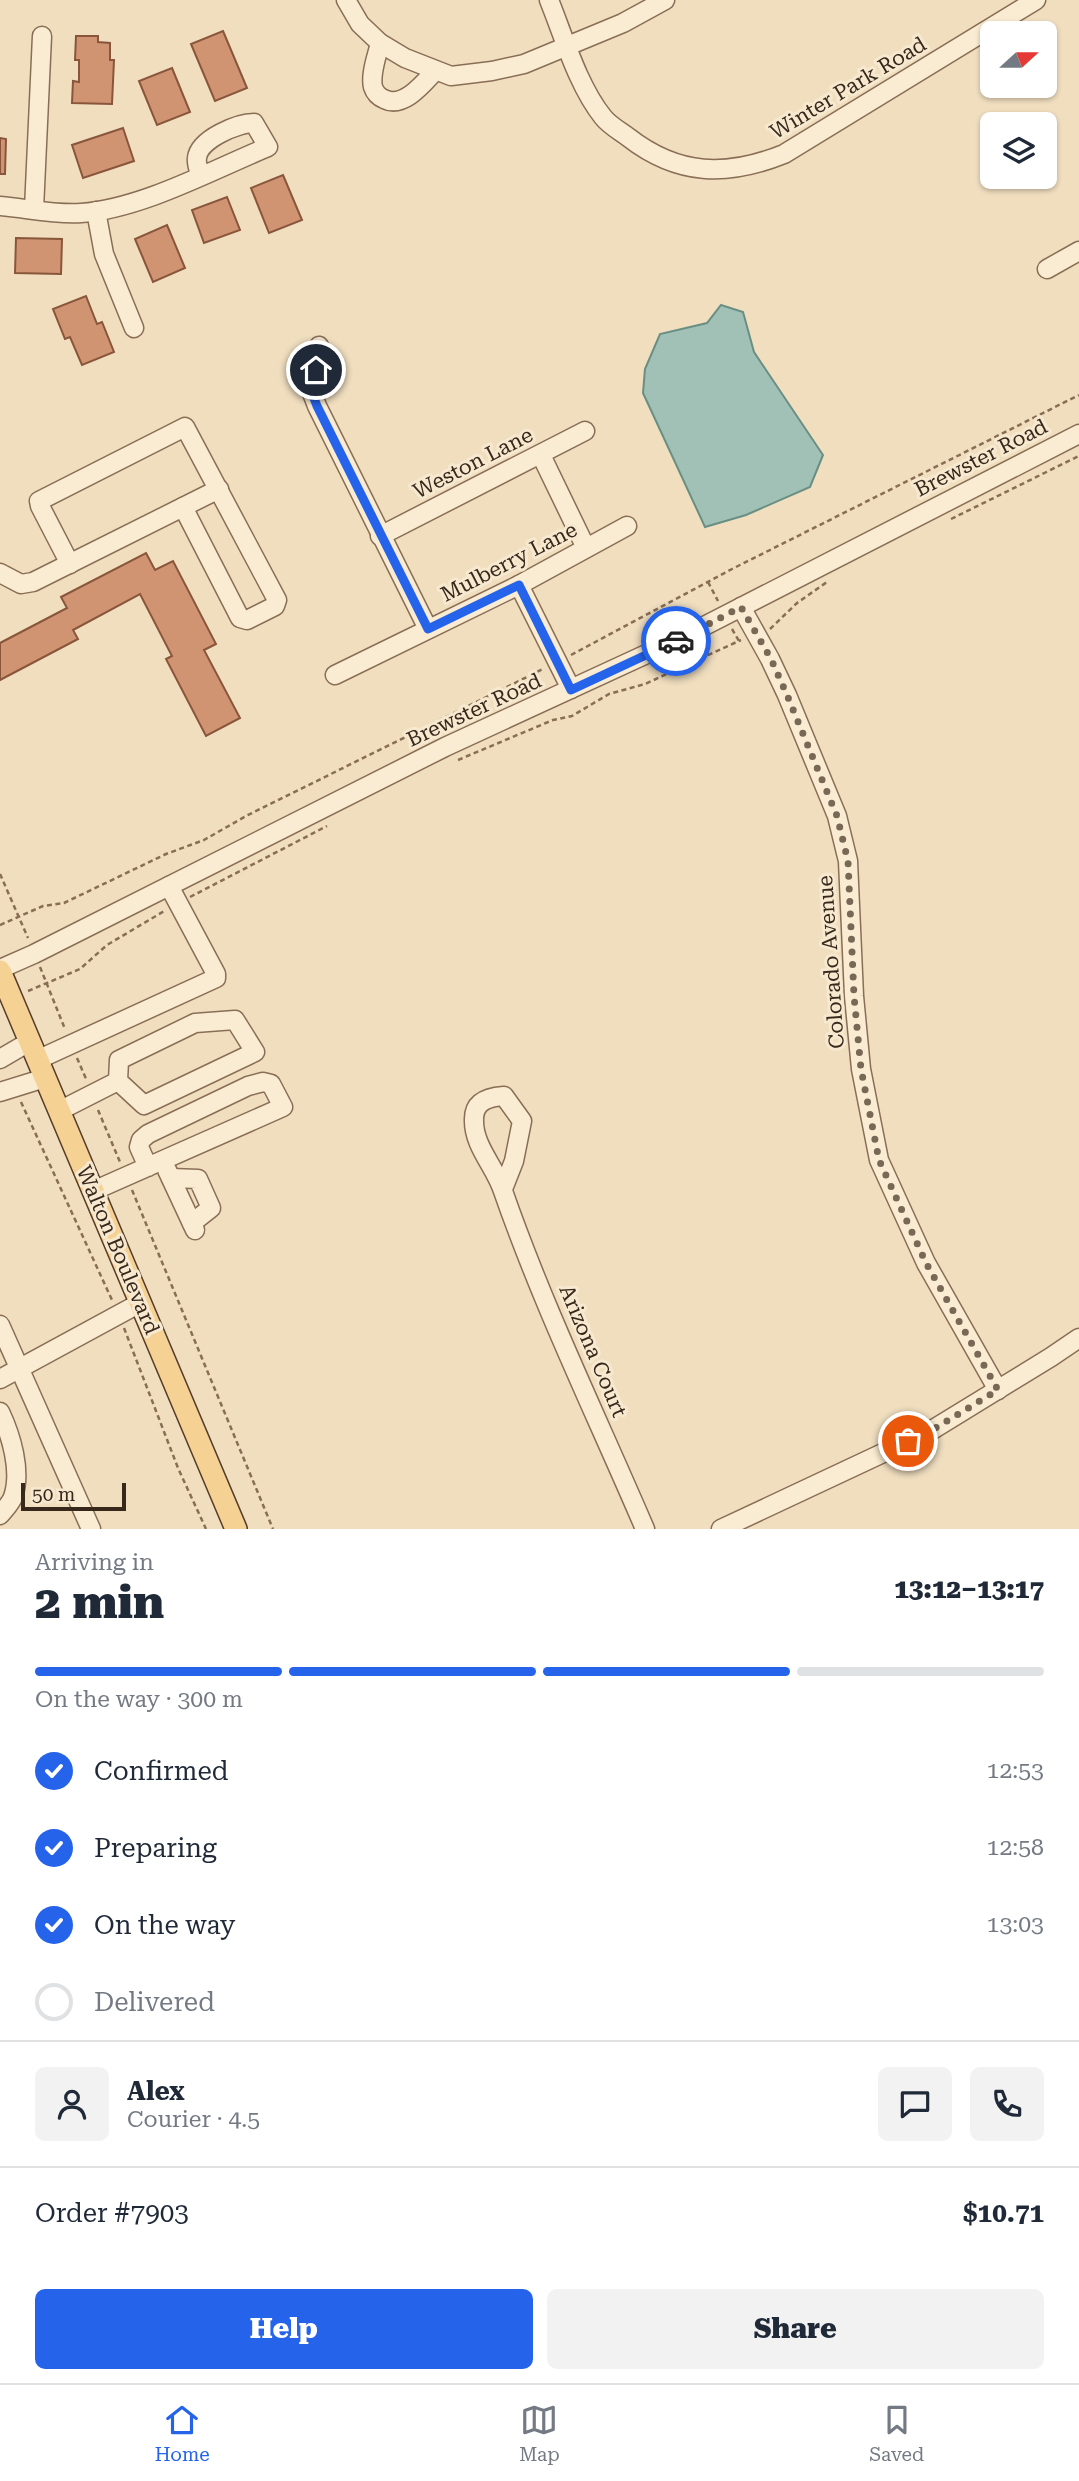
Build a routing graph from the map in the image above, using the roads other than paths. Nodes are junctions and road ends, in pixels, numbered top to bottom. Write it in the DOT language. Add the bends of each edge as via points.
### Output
graph roads {
  1 [pos="346,0"];
  2 [pos="549,0"];
  3 [pos="665,0"];
  4 [pos="1036,0"];
  5 [pos="42,37"];
  6 [pos="380,43"];
  7 [pos="568,46"];
  8 [pos="435,71"];
  9 [pos="200,175"];
  10 [pos="0,206"];
  11 [pos="34,209"];
  12 [pos="96,211"];
  13 [pos="1079,251"];
  14 [pos="1046,269"];
  15 [pos="134,328"];
  16 [pos="319,346"];
  17 [pos="585,431"];
  18 [pos="1079,434"];
  19 [pos="541,455"];
  20 [pos="219,489"];
  21 [pos="183,507"];
  22 [pos="627,526"];
  23 [pos="380,536"];
  24 [pos="586,548"];
  25 [pos="70,564"];
  26 [pos="0,573"];
  27 [pos="519,585"];
  28 [pos="741,607"];
  29 [pos="428,629"];
  30 [pos="335,675"];
  31 [pos="571,690"];
  32 [pos="169,886"];
  33 [pos="0,970"];
  34 [pos="0,1059"];
  35 [pos="37,1060"];
  36 [pos="118,1081"];
  37 [pos="8,1090"];
  38 [pos="59,1111"];
  39 [pos="155,1164"];
  40 [pos="503,1189"];
  41 [pos="93,1191"];
  42 [pos="194,1227"];
  43 [pos="140,1303"];
  44 [pos="0,1325"];
  45 [pos="1079,1338"];
  46 [pos="20,1368"];
  47 [pos="0,1378"];
  48 [pos="998,1390"];
  49 [pos="0,1412"];
  50 [pos="0,1515"];
  51 [pos="232,1528"];
  52 [pos="92,1529"];
  53 [pos="645,1529"];
  54 [pos="720,1529"];
  1 -- 6 [label="street" via="360,24"];
  2 -- 7 [label="street, Winter Park Road"];
  3 -- 7 [label="street"];
  4 -- 7 [label="street, Winter Park Road" via="784,154 739,168 701,170 673,163 640,146 603,118"];
  5 -- 11 [label="street"];
  6 -- 8 [label="street"];
  6 -- 8 [label="street" via="372,86 382,99 401,102"];
  7 -- 8 [label="street" via="492,71 451,76"];
  9 -- 9 [label="street" via="268,147 254,123 204,143 197,159"];
  9 -- 12 [label="street" via="121,208"];
  10 -- 11 [label="street"];
  11 -- 12 [label="street" via="78,214"];
  12 -- 15 [label="street" via="104,254"];
  13 -- 14 [label="street"];
  16 -- 23 [label="street" via="312,393"];
  17 -- 19 [label="street, Weston Lane"];
  18 -- 28 [label="street, Brewster Road"];
  19 -- 23 [label="street, Weston Lane"];
  19 -- 24 [label="street"];
  20 -- 21 [label="street"];
  20 -- 21 [label="street" via="277,600 275,606 247,620 240,618"];
  20 -- 25 [label="street" via="188,430 182,427 39,501"];
  21 -- 25 [label="street"];
  22 -- 24 [label="street, Mulberry Lane"];
  23 -- 29 [label="street"];
  24 -- 27 [label="street, Mulberry Lane"];
  25 -- 26 [label="street" via="27,584"];
  27 -- 29 [label="street, Mulberry Lane"];
  27 -- 31 [label="street"];
  28 -- 31 [label="street, Brewster Road"];
  28 -- 48 [label="street, Colorado Avenue" via="787,695 837,816 848,861 861,1069 879,1160 926,1263"];
  29 -- 30 [label="street, Mulberry Lane"];
  31 -- 32 [label="street, Brewster Road" via="445,747"];
  32 -- 33 [label="street, Brewster Road"];
  32 -- 35 [label="street" via="216,978"];
  33 -- 35 [label="main road, Walton Boulevard"];
  34 -- 35 [label="street"];
  35 -- 37 [label="street"];
  35 -- 38 [label="main road, Walton Boulevard"];
  36 -- 36 [label="street" via="144,1104 255,1052 235,1020 195,1023 119,1060"];
  36 -- 38 [label="street"];
  38 -- 41 [label="main road, Walton Boulevard"];
  39 -- 39 [label="street" via="283,1107 271,1084 248,1086 148,1133 139,1147"];
  39 -- 41 [label="street"];
  39 -- 42 [label="street" via="171,1178"];
  40 -- 40 [label="street, Arizona Court" via="522,1121 504,1096 490,1097 479,1104 474,1115 475,1137"];
  40 -- 53 [label="street, Arizona Court"];
  41 -- 43 [label="main road, Walton Boulevard"];
  43 -- 46 [label="street"];
  43 -- 51 [label="main road, Walton Boulevard"];
  44 -- 46 [label="street"];
  45 -- 48 [label="street"];
  46 -- 47 [label="street"];
  46 -- 52 [label="street"];
  48 -- 54 [label="street" via="932,1430"];
  49 -- 50 [label="street" via="15,1454 13,1499"];
}
